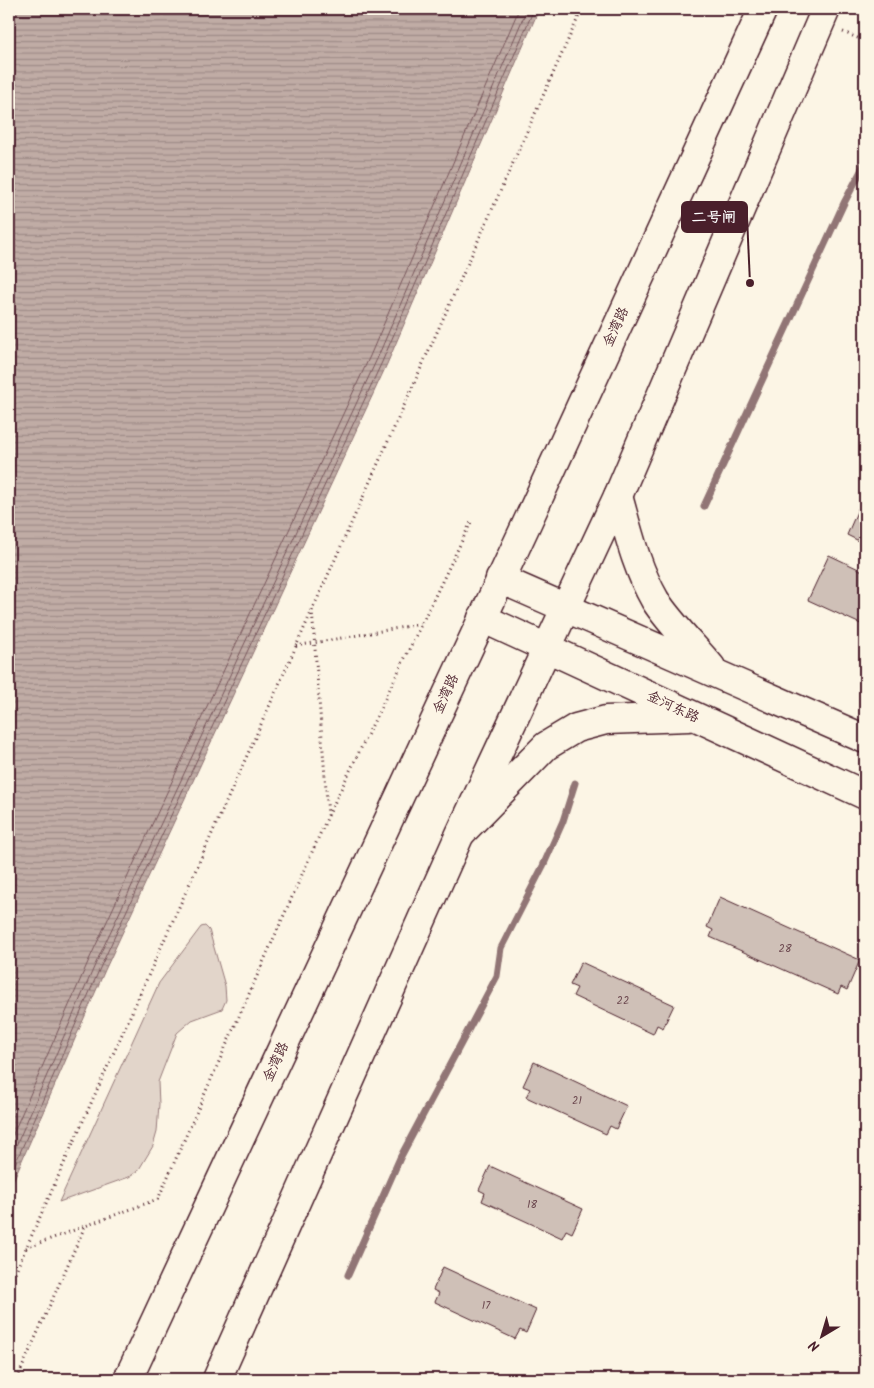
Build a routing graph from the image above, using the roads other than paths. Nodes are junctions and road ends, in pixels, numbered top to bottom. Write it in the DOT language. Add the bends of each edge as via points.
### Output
graph roads {
  1 [pos="763,9"];
  2 [pos="826,9"];
  3 [pos="618,496"];
  4 [pos="500,579"];
  5 [pos="566,608"];
  6 [pos="482,618"];
  7 [pos="547,648"];
  8 [pos="716,672"];
  9 [pos="695,717"];
  10 [pos="865,739"];
  11 [pos="865,795"];
  12 [pos="460,834"];
  13 [pos="128,1379"];
  14 [pos="217,1379"];
  1 -- 4 [label="main road, 金湾路"];
  2 -- 3 [label="main road"];
  3 -- 5 [label="main road"];
  3 -- 8 [label="main road" via="642,575 656,602"];
  4 -- 5 [label="main road"];
  4 -- 6 [label="main road, 金湾路"];
  5 -- 7 [label="main road"];
  5 -- 8 [label="main road"];
  6 -- 7 [label="main road, 金河东路"];
  6 -- 13 [label="main road, 金湾路"];
  7 -- 9 [label="main road, 金河东路"];
  7 -- 12 [label="main road"];
  8 -- 10 [label="main road"];
  9 -- 11 [label="main road, 金河东路"];
  9 -- 12 [label="main road" via="606,720 576,728 546,746"];
  12 -- 14 [label="main road"];
}
